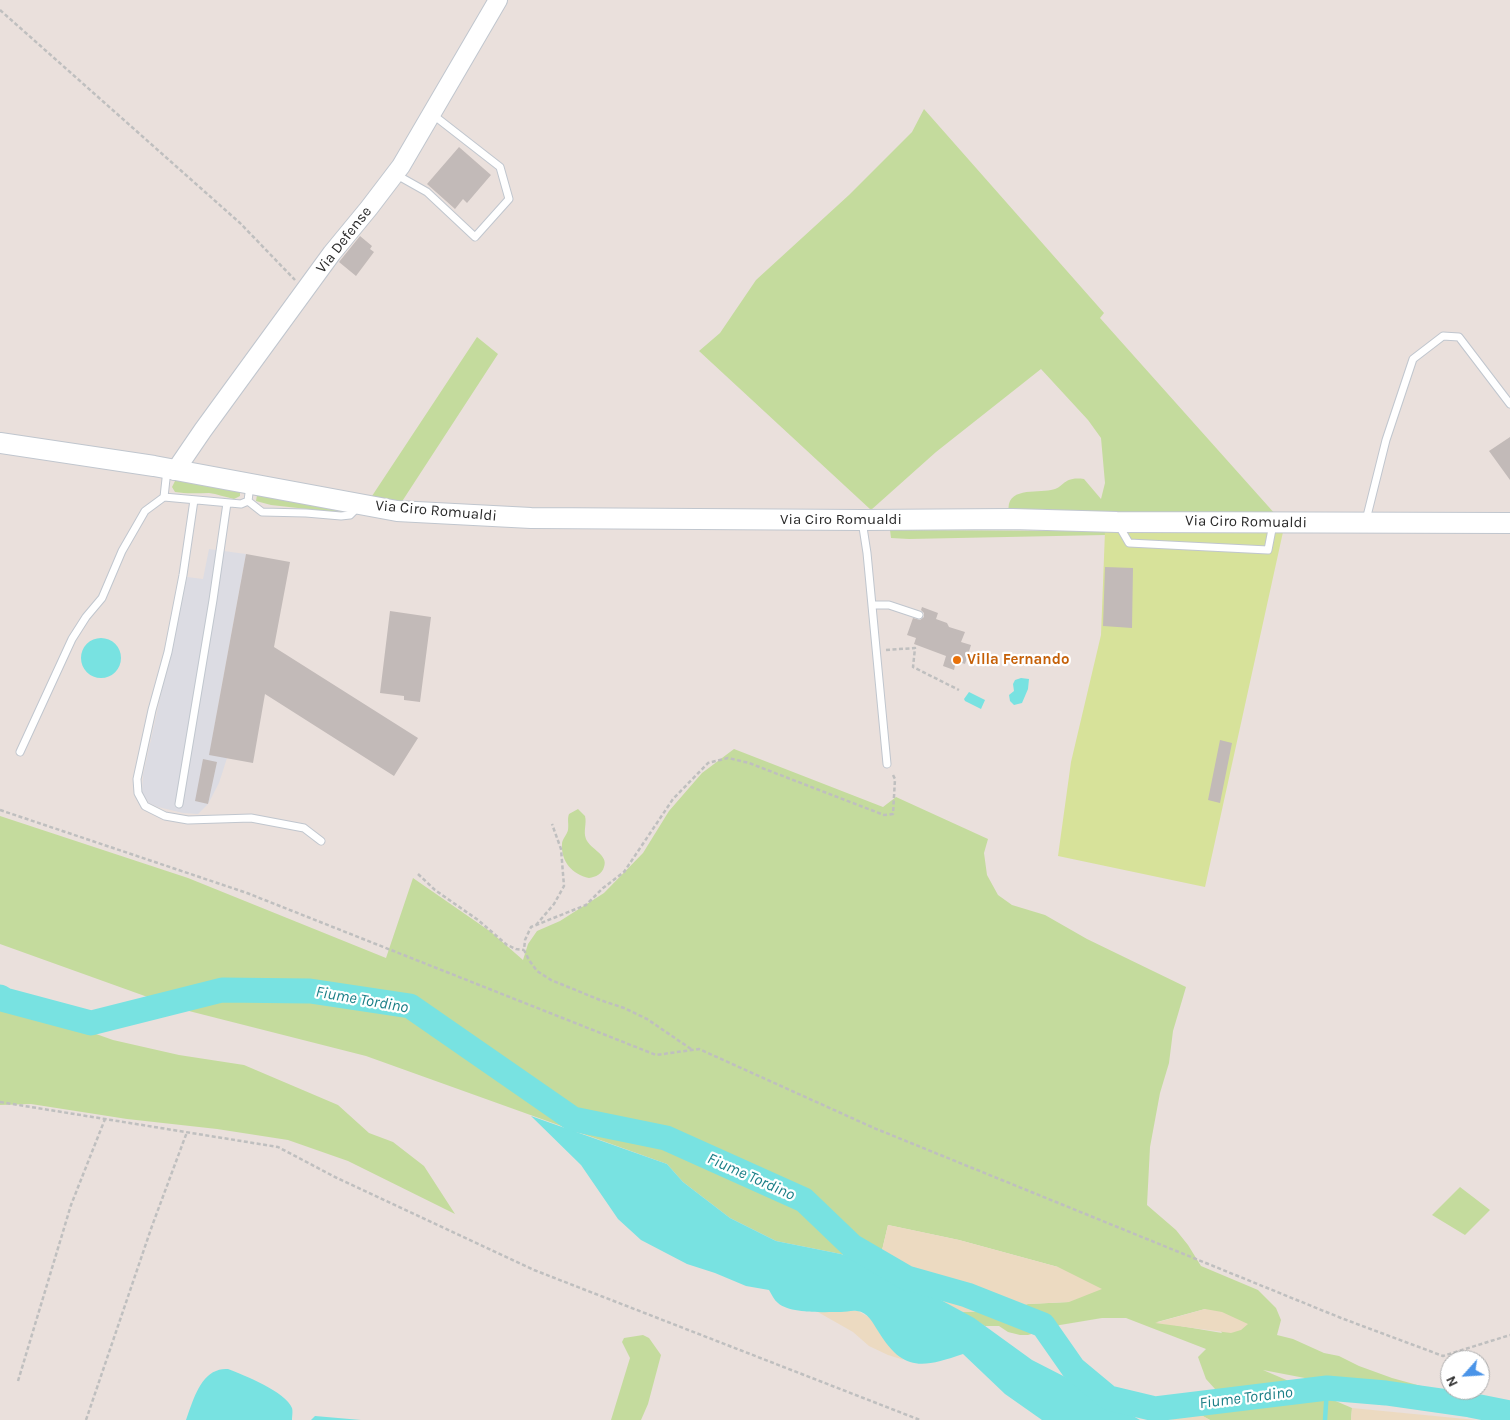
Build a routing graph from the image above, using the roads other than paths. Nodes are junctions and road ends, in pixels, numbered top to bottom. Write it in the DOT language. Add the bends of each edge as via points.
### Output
graph roads {
  1 [pos="498,0"];
  2 [pos="432,114"];
  3 [pos="395,174"];
  4 [pos="1510,404"];
  5 [pos="0,443"];
  6 [pos="171,470"];
  7 [pos="249,493"];
  8 [pos="164,497"];
  9 [pos="194,500"];
  10 [pos="227,503"];
  11 [pos="862,520"];
  12 [pos="1117,522"];
  13 [pos="1273,522"];
  14 [pos="1366,522"];
  15 [pos="1510,523"];
  16 [pos="872,605"];
  17 [pos="920,615"];
  18 [pos="20,752"];
  19 [pos="888,764"];
  20 [pos="180,804"];
  21 [pos="321,842"];
  1 -- 2 [label="street, Via Defense"];
  2 -- 3 [label="street, Via Defense"];
  2 -- 3 [label="lane" via="500,168 509,200 475,237 426,192"];
  3 -- 6 [label="street, Via Defense" via="332,253"];
  4 -- 14 [label="lane" via="1459,337 1443,336 1413,358 1386,440"];
  5 -- 6 [label="main road, Via Ciro Romualdi"];
  6 -- 7 [label="main road, Via Ciro Romualdi"];
  6 -- 8 [label="lane"];
  7 -- 10 [label="lane" via="241,504"];
  7 -- 11 [label="main road, Via Ciro Romualdi" via="397,511 531,518"];
  8 -- 9 [label="lane"];
  8 -- 18 [label="lane" via="145,511 122,550 102,598 72,639"];
  9 -- 10 [label="lane"];
  9 -- 21 [label="lane" via="168,652 137,779 138,793 145,806 165,816 188,820 251,818 304,828"];
  10 -- 20 [label="lane"];
  11 -- 12 [label="main road, Via Ciro Romualdi" via="1012,518"];
  11 -- 16 [label="lane"];
  12 -- 13 [label="main road, Via Ciro Romualdi"];
  12 -- 13 [label="lane" via="1129,543 1268,550"];
  13 -- 14 [label="main road, Via Ciro Romualdi"];
  14 -- 15 [label="main road, Via Ciro Romualdi"];
  16 -- 17 [label="lane" via="889,605"];
  16 -- 19 [label="lane"];
}
